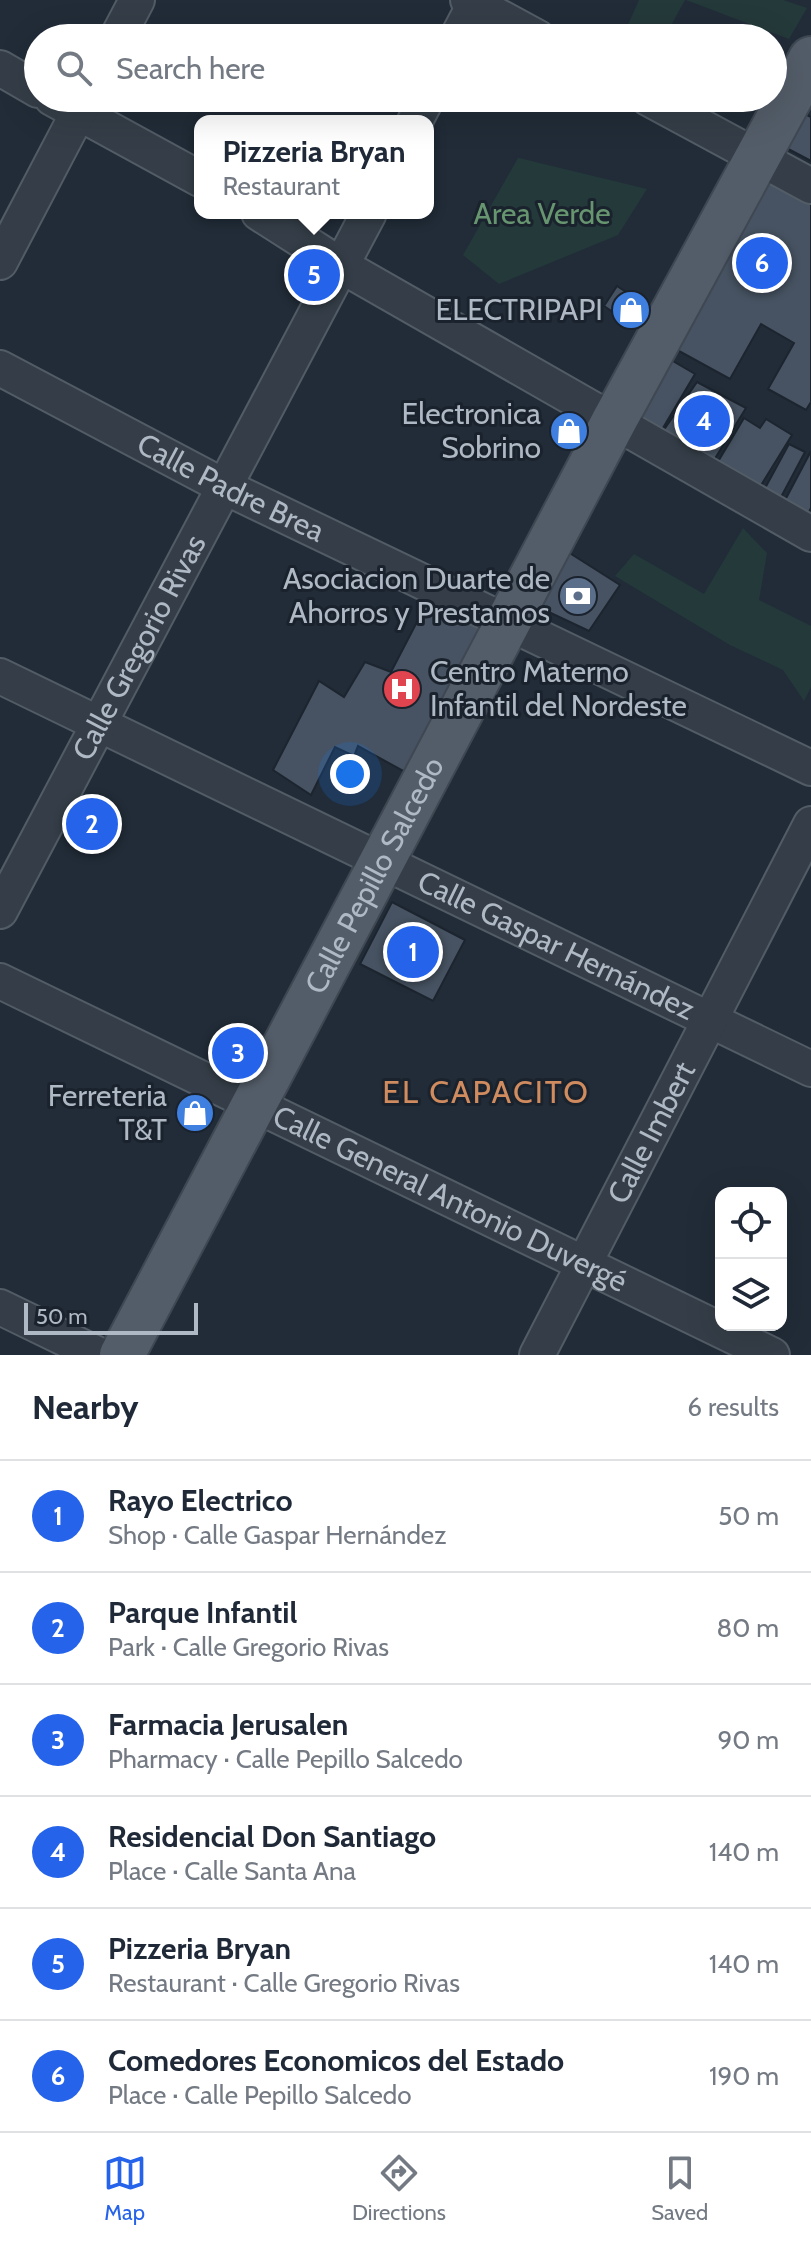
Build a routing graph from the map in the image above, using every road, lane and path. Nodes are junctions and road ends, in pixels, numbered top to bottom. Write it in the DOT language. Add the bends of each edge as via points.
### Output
graph roads {
  1 [pos="137,0"];
  2 [pos="473,1"];
  3 [pos="124,24"];
  4 [pos="463,24"];
  5 [pos="513,24"];
  6 [pos="811,59"];
  7 [pos="0,68"];
  8 [pos="24,82"];
  9 [pos="787,103"];
  10 [pos="68,112"];
  11 [pos="87,112"];
  12 [pos="674,112"];
  13 [pos="782,112"];
  14 [pos="757,157"];
  15 [pos="194,175"];
  16 [pos="811,186"];
  17 [pos="268,219"];
  18 [pos="366,219"];
  19 [pos="0,262"];
  20 [pos="342,266"];
  21 [pos="0,368"];
  22 [pos="614,421"];
  23 [pos="223,486"];
  24 [pos="811,534"];
  25 [pos="509,623"];
  26 [pos="0,676"];
  27 [pos="98,724"];
  28 [pos="811,768"];
  29 [pos="811,824"];
  30 [pos="379,863"];
  31 [pos="0,911"];
  32 [pos="0,981"];
  33 [pos="708,1019"];
  34 [pos="811,1069"];
  35 [pos="254,1101"];
  36 [pos="584,1266"];
  37 [pos="0,1307"];
  38 [pos="99,1355"];
  39 [pos="122,1355"];
  40 [pos="537,1355"];
  41 [pos="772,1355"];
  1 -- 3 [label="street"];
  2 -- 4 [label="street"];
  2 -- 5 [label="street"];
  6 -- 9 [label="main road, Calle Pepillo Salcedo"];
  7 -- 8 [label="street"];
  10 -- 19 [label="street"];
  11 -- 15 [label="street"];
  12 -- 14 [label="street"];
  13 -- 14 [label="main road, Calle Pepillo Salcedo"];
  14 -- 16 [label="street"];
  14 -- 22 [label="main road, Calle Pepillo Salcedo"];
  17 -- 20 [label="street"];
  18 -- 20 [label="street, Calle Gregorio Rivas"];
  20 -- 22 [label="street"];
  20 -- 23 [label="street, Calle Gregorio Rivas"];
  21 -- 23 [label="street, Calle Padre Brea"];
  22 -- 24 [label="street"];
  22 -- 25 [label="main road, Calle Pepillo Salcedo"];
  23 -- 25 [label="street, Calle Padre Brea"];
  23 -- 27 [label="street, Calle Gregorio Rivas"];
  25 -- 28 [label="street, Calle Padre Brea"];
  25 -- 30 [label="main road, Calle Pepillo Salcedo"];
  26 -- 27 [label="street, Calle Gaspar Hernández"];
  27 -- 30 [label="street, Calle Gaspar Hernández"];
  27 -- 31 [label="street, Calle Gregorio Rivas"];
  29 -- 33 [label="street, Calle Imbert"];
  30 -- 33 [label="street, Calle Gaspar Hernández"];
  30 -- 35 [label="main road, Calle Pepillo Salcedo"];
  32 -- 35 [label="street, Calle General Antonio Duvergé"];
  33 -- 34 [label="street, Calle Gaspar Hernández"];
  33 -- 36 [label="street, Calle Imbert"];
  35 -- 36 [label="street, Calle General Antonio Duvergé"];
  35 -- 39 [label="main road, Calle Pepillo Salcedo"];
  36 -- 40 [label="street, Calle Imbert"];
  36 -- 41 [label="street, Calle General Antonio Duvergé"];
  37 -- 38 [label="street"];
}
